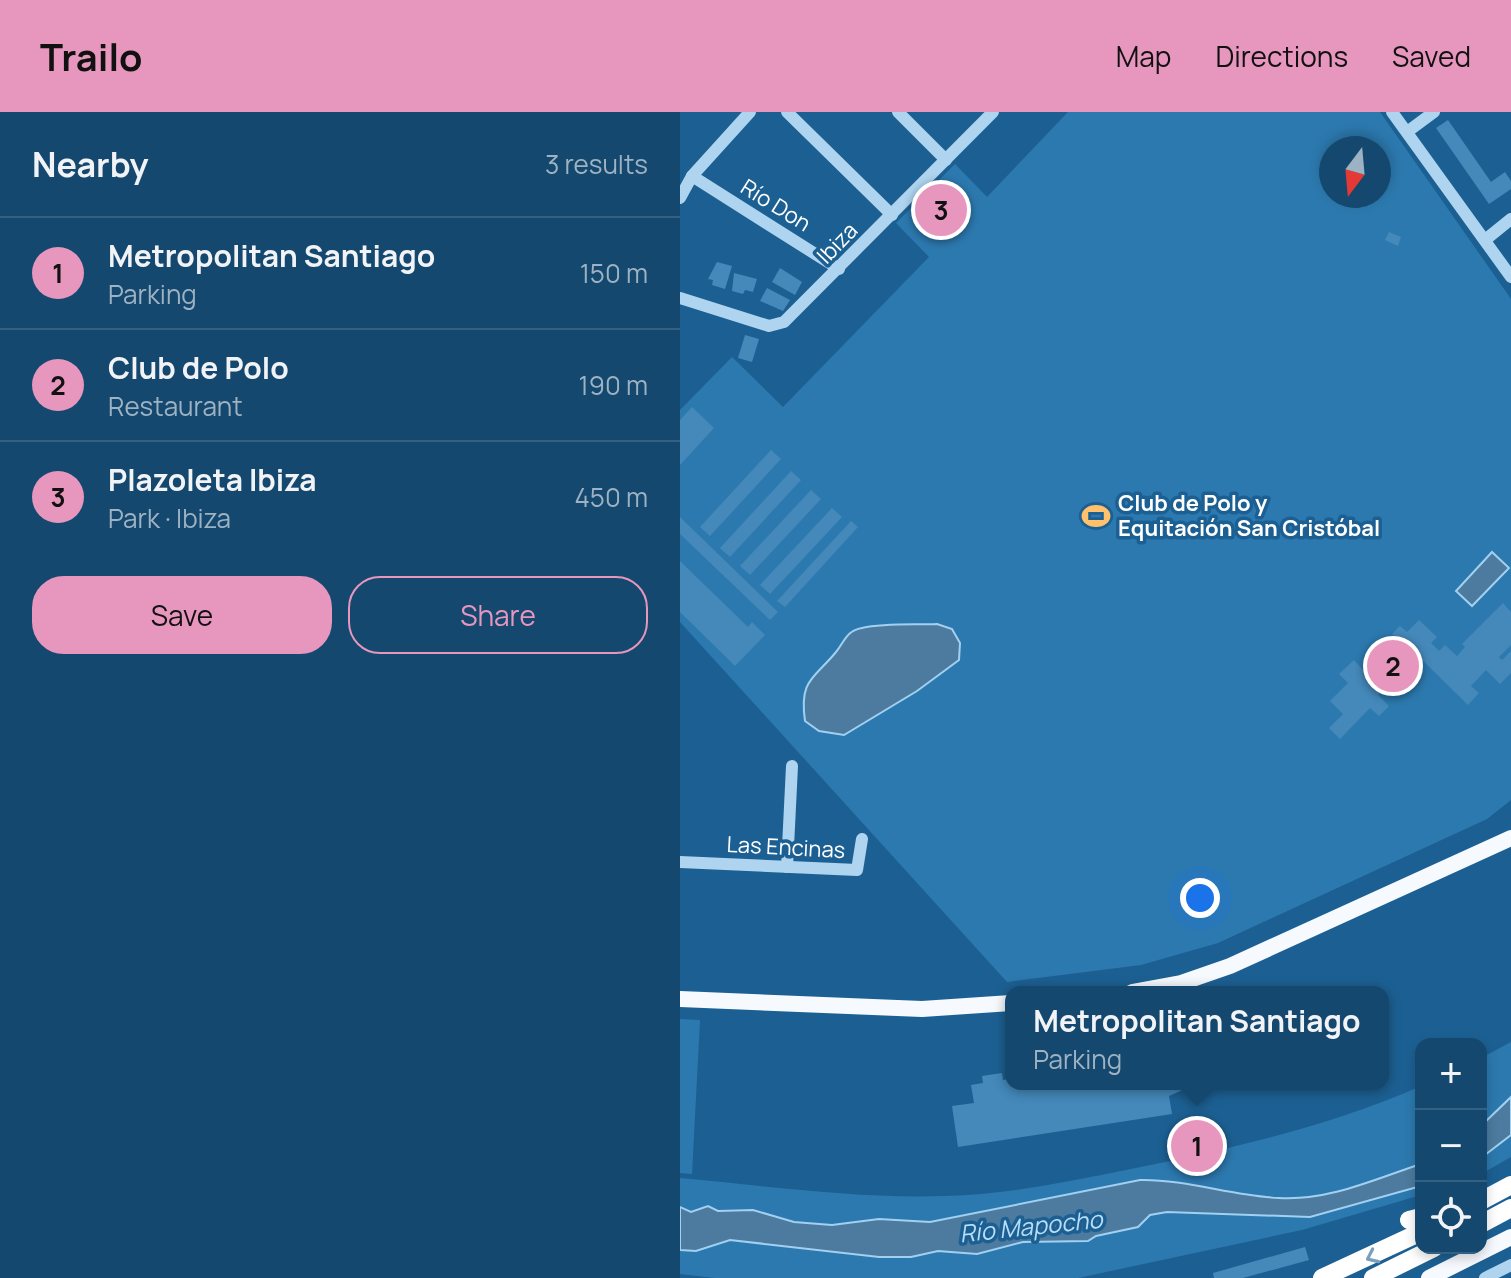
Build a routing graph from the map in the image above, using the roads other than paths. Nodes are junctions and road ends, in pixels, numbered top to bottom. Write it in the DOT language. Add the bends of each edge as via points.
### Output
graph roads {
  1 [pos="750,112"];
  2 [pos="787,112"];
  3 [pos="898,112"];
  4 [pos="993,112"];
  5 [pos="1392,112"];
  6 [pos="1434,112"];
  7 [pos="1407,132"];
  8 [pos="946,160"];
  9 [pos="692,176"];
  10 [pos="680,198"];
  11 [pos="892,215"];
  12 [pos="1511,219"];
  13 [pos="1485,240"];
  14 [pos="839,269"];
  15 [pos="1511,277"];
  16 [pos="680,298"];
  17 [pos="792,766"];
  18 [pos="1511,838"];
  19 [pos="862,839"];
  20 [pos="1511,845"];
  21 [pos="680,862"];
  22 [pos="1456,865"];
  23 [pos="787,867"];
  24 [pos="1157,986"];
  25 [pos="680,999"];
  26 [pos="1005,1003"];
  27 [pos="1511,1185"];
  28 [pos="1487,1197"];
  29 [pos="1511,1208"];
  30 [pos="1487,1221"];
  31 [pos="1415,1224"];
  32 [pos="1511,1237"];
  33 [pos="1422,1254"];
  34 [pos="1511,1265"];
  35 [pos="1322,1278"];
  36 [pos="1373,1278"];
  37 [pos="1429,1278"];
  38 [pos="1485,1278"];
  1 -- 9 [label="street"];
  2 -- 11 [label="street"];
  3 -- 8 [label="street"];
  4 -- 8 [label="street, Ibiza"];
  5 -- 7 [label="street"];
  6 -- 7 [label="street"];
  7 -- 13 [label="street"];
  8 -- 11 [label="street, Ibiza"];
  9 -- 10 [label="street"];
  9 -- 14 [label="street, Río Don"];
  11 -- 14 [label="street, Ibiza"];
  12 -- 13 [label="street"];
  13 -- 15 [label="street"];
  14 -- 16 [label="street, Ibiza" via="791,318 777,325"];
  17 -- 23 [label="street"];
  18 -- 22 [label="main road"];
  19 -- 23 [label="street, Las Encinas" via="857,870"];
  20 -- 22 [label="main road"];
  21 -- 23 [label="street, Las Encinas"];
  22 -- 24 [label="main road" via="1211,973"];
  25 -- 26 [label="main road" via="922,1009"];
  27 -- 28 [label="highway"];
  29 -- 30 [label="highway"];
  31 -- 35 [label="highway, one-way"];
  32 -- 37 [label="main road"];
  33 -- 36 [label="highway"];
  34 -- 38 [label="street"];
}
